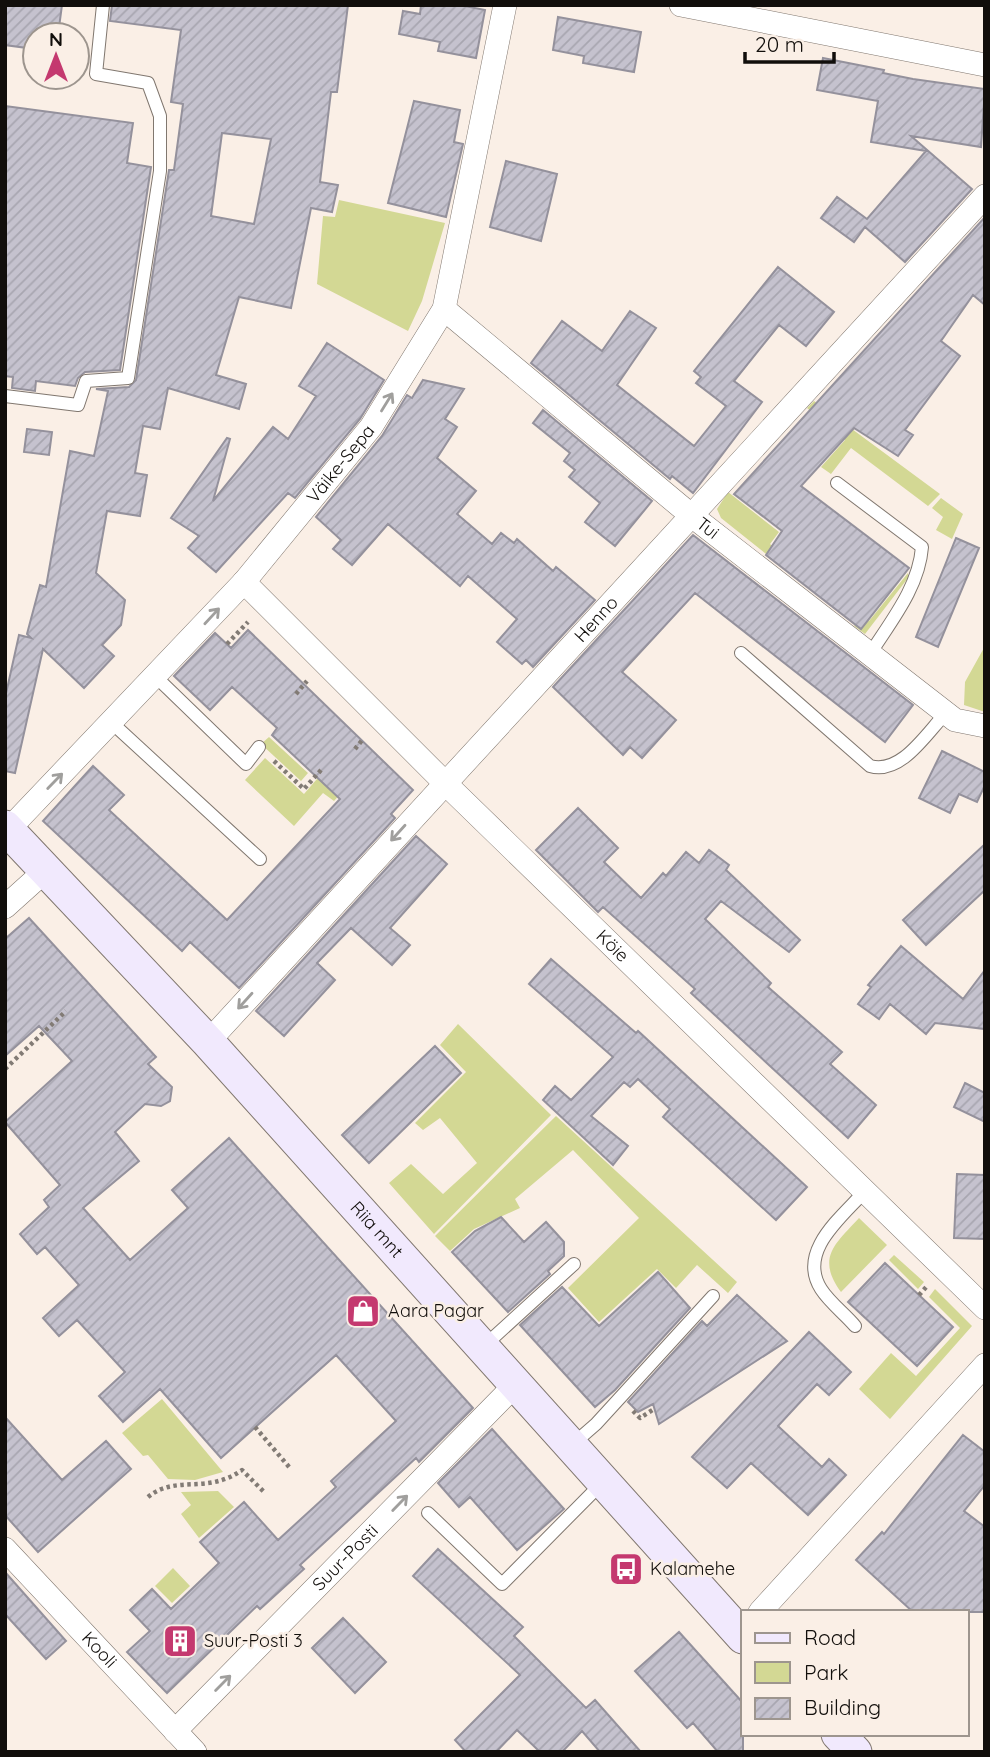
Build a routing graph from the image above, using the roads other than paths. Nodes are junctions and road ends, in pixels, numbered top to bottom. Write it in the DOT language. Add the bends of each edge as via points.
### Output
graph roads {
  1 [pos="103,5"];
  2 [pos="505,5"];
  3 [pos="681,5"];
  4 [pos="731,10"];
  5 [pos="985,65"];
  6 [pos="985,196"];
  7 [pos="444,309"];
  8 [pos="5,396"];
  9 [pos="837,483"];
  10 [pos="692,516"];
  11 [pos="244,582"];
  12 [pos="741,653"];
  13 [pos="870,654"];
  14 [pos="155,676"];
  15 [pos="946,713"];
  16 [pos="111,722"];
  17 [pos="985,726"];
  18 [pos="259,747"];
  19 [pos="444,782"];
  20 [pos="7,829"];
  21 [pos="260,859"];
  22 [pos="45,871"];
  23 [pos="5,907"];
  24 [pos="208,1042"];
  25 [pos="865,1191"];
  26 [pos="574,1264"];
  27 [pos="713,1296"];
  28 [pos="985,1308"];
  29 [pos="855,1326"];
  30 [pos="482,1348"];
  31 [pos="985,1365"];
  32 [pos="516,1384"];
  33 [pos="570,1446"];
  34 [pos="603,1482"];
  35 [pos="428,1513"];
  36 [pos="5,1549"];
  37 [pos="763,1610"];
  38 [pos="741,1622"];
  39 [pos="175,1731"];
  40 [pos="840,1736"];
  41 [pos="195,1752"];
  42 [pos="855,1752"];
  1 -- 8 [label="lane" via="96,74 148,83 160,116 160,171 128,378 86,381 78,405"];
  2 -- 7 [label="street, Väike-Sepa"];
  3 -- 4 [label="street"];
  4 -- 5 [label="street"];
  6 -- 10 [label="street, Henno"];
  7 -- 10 [label="street, Tui"];
  11 -- 7 [label="street, Väike-Sepa, one-way" via="371,427"];
  9 -- 13 [label="lane" via="922,547 921,565 911,588"];
  10 -- 13 [label="street, Tui"];
  10 -- 19 [label="street, Henno"];
  14 -- 11 [label="street, Väike-Sepa, one-way"];
  11 -- 19 [label="street, Köie"];
  12 -- 15 [label="lane" via="870,766 895,765"];
  13 -- 15 [label="street, Tui"];
  14 -- 16 [label="street, Väike-Sepa"];
  14 -- 18 [label="lane" via="246,764"];
  15 -- 17 [label="street, Tui" via="955,720"];
  20 -- 16 [label="street, Väike-Sepa, one-way"];
  16 -- 21 [label="lane"];
  19 -- 24 [label="street, Henno, one-way"];
  19 -- 25 [label="street, Köie"];
  20 -- 22 [label="main road, Riia mnt"];
  22 -- 23 [label="street"];
  22 -- 24 [label="main road, Riia mnt"];
  24 -- 30 [label="main road, Riia mnt"];
  25 -- 28 [label="street, Köie"];
  25 -- 29 [label="lane" via="819,1242 815,1257 820,1288"];
  26 -- 30 [label="lane"];
  27 -- 33 [label="lane" via="596,1424"];
  30 -- 32 [label="main road, Riia mnt"];
  31 -- 37 [label="street"];
  32 -- 33 [label="main road, Riia mnt"];
  39 -- 32 [label="street, Suur-Posti, one-way"];
  33 -- 34 [label="main road, Riia mnt"];
  34 -- 35 [label="lane" via="502,1584"];
  34 -- 38 [label="main road, Riia mnt"];
  36 -- 39 [label="street, Kooli"];
  39 -- 41 [label="street, Kooli"];
  40 -- 42 [label="main road"];
}
